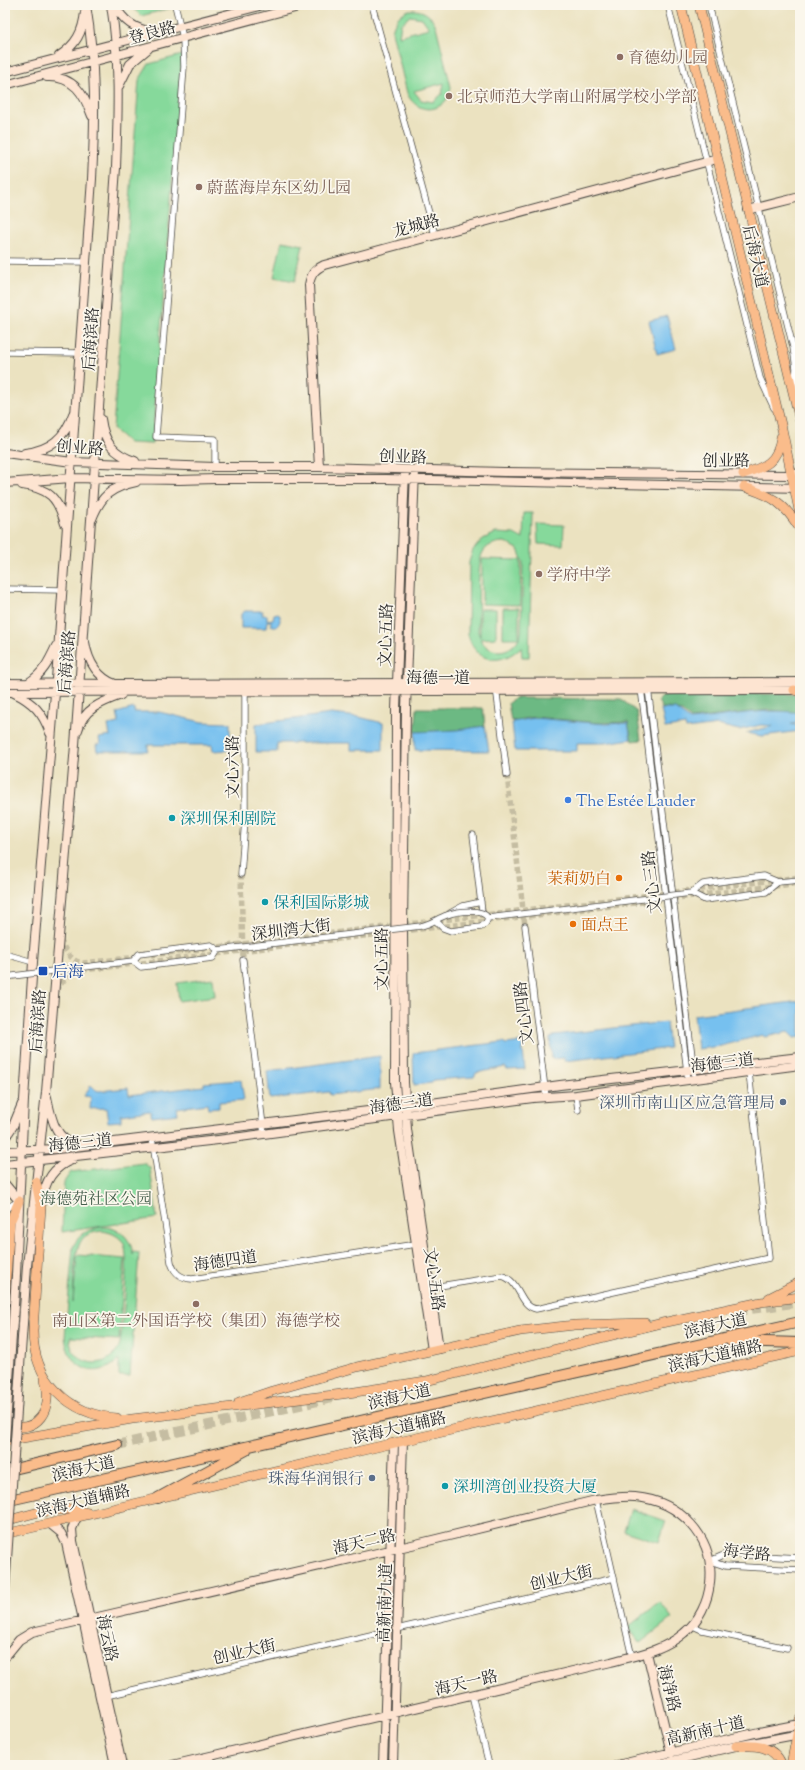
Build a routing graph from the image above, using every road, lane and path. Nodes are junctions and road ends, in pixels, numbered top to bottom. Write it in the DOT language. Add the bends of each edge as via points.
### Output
graph roads {
  1 [pos="86,5"];
  2 [pos="111,5"];
  3 [pos="115,5"];
  4 [pos="175,5"];
  5 [pos="263,5"];
  6 [pos="306,5"];
  7 [pos="372,5"];
  8 [pos="668,5"];
  9 [pos="681,5"];
  10 [pos="699,5"];
  11 [pos="709,5"];
  12 [pos="246,9"];
  13 [pos="249,20"];
  14 [pos="181,27"];
  15 [pos="159,33"];
  16 [pos="183,38"];
  17 [pos="115,44"];
  18 [pos="152,46"];
  19 [pos="93,50"];
  20 [pos="116,56"];
  21 [pos="55,59"];
  22 [pos="93,62"];
  23 [pos="5,72"];
  24 [pos="36,77"];
  25 [pos="5,86"];
  26 [pos="118,89"];
  27 [pos="95,122"];
  28 [pos="717,159"];
  29 [pos="707,161"];
  30 [pos="800,197"];
  31 [pos="758,207"];
  32 [pos="748,210"];
  33 [pos="435,235"];
  34 [pos="5,261"];
  35 [pos="86,262"];
  36 [pos="5,352"];
  37 [pos="80,353"];
  38 [pos="795,397"];
  39 [pos="76,404"];
  40 [pos="99,407"];
  41 [pos="778,417"];
  42 [pos="800,421"];
  43 [pos="782,429"];
  44 [pos="9,454"];
  45 [pos="72,462"];
  46 [pos="95,463"];
  47 [pos="152,464"];
  48 [pos="215,467"];
  49 [pos="319,467"];
  50 [pos="405,470"];
  51 [pos="415,470"];
  52 [pos="743,474"];
  53 [pos="796,474"];
  54 [pos="71,478"];
  55 [pos="93,478"];
  56 [pos="215,478"];
  57 [pos="152,479"];
  58 [pos="404,480"];
  59 [pos="415,480"];
  60 [pos="5,483"];
  61 [pos="744,487"];
  62 [pos="797,488"];
  63 [pos="800,515"];
  64 [pos="90,525"];
  65 [pos="800,529"];
  66 [pos="67,532"];
  67 [pos="5,589"];
  68 [pos="62,590"];
  69 [pos="83,628"];
  70 [pos="59,639"];
  71 [pos="800,682"];
  72 [pos="5,683"];
  73 [pos="27,684"];
  74 [pos="55,684"];
  75 [pos="79,684"];
  76 [pos="116,684"];
  77 [pos="644,686"];
  78 [pos="397,687"];
  79 [pos="406,687"];
  80 [pos="496,687"];
  81 [pos="245,688"];
  82 [pos="798,691"];
  83 [pos="5,692"];
  84 [pos="133,692"];
  85 [pos="55,693"];
  86 [pos="78,693"];
  87 [pos="51,737"];
  88 [pos="75,745"];
  89 [pos="507,775"];
  90 [pos="473,835"];
  91 [pos="241,874"];
  92 [pos="800,880"];
  93 [pos="778,882"];
  94 [pos="691,893"];
  95 [pos="481,907"];
  96 [pos="448,914"];
  97 [pos="488,918"];
  98 [pos="436,921"];
  99 [pos="525,926"];
  100 [pos="218,950"];
  101 [pos="5,954"];
  102 [pos="242,960"];
  103 [pos="133,961"];
  104 [pos="33,962"];
  105 [pos="5,977"];
  106 [pos="800,1057"];
  107 [pos="800,1065"];
  108 [pos="690,1071"];
  109 [pos="749,1072"];
  110 [pos="692,1080"];
  111 [pos="545,1087"];
  112 [pos="46,1092"];
  113 [pos="576,1094"];
  114 [pos="546,1097"];
  115 [pos="24,1100"];
  116 [pos="401,1107"];
  117 [pos="578,1110"];
  118 [pos="402,1117"];
  119 [pos="263,1124"];
  120 [pos="264,1134"];
  121 [pos="5,1138"];
  122 [pos="152,1138"];
  123 [pos="86,1146"];
  124 [pos="154,1148"];
  125 [pos="5,1151"];
  126 [pos="22,1151"];
  127 [pos="39,1151"];
  128 [pos="80,1156"];
  129 [pos="38,1161"];
  130 [pos="21,1162"];
  131 [pos="5,1164"];
  132 [pos="36,1182"];
  133 [pos="5,1184"];
  134 [pos="20,1201"];
  135 [pos="41,1207"];
  136 [pos="5,1209"];
  137 [pos="416,1244"];
  138 [pos="800,1282"];
  139 [pos="426,1288"];
  140 [pos="5,1291"];
  141 [pos="800,1297"];
  142 [pos="761,1302"];
  143 [pos="800,1322"];
  144 [pos="662,1323"];
  145 [pos="717,1340"];
  146 [pos="800,1343"];
  147 [pos="436,1350"];
  148 [pos="800,1351"];
  149 [pos="780,1356"];
  150 [pos="800,1358"];
  151 [pos="43,1373"];
  152 [pos="221,1407"];
  153 [pos="132,1419"];
  154 [pos="5,1425"];
  155 [pos="5,1442"];
  156 [pos="399,1442"];
  157 [pos="258,1444"];
  158 [pos="117,1445"];
  159 [pos="5,1471"];
  160 [pos="158,1498"];
  161 [pos="596,1500"];
  162 [pos="5,1501"];
  163 [pos="91,1514"];
  164 [pos="76,1517"];
  165 [pos="5,1521"];
  166 [pos="50,1524"];
  167 [pos="5,1534"];
  168 [pos="400,1547"];
  169 [pos="391,1549"];
  170 [pos="800,1558"];
  171 [pos="710,1561"];
  172 [pos="800,1570"];
  173 [pos="614,1578"];
  174 [pos="5,1589"];
  175 [pos="86,1619"];
  176 [pos="692,1626"];
  177 [pos="397,1629"];
  178 [pos="388,1631"];
  179 [pos="787,1648"];
  180 [pos="647,1653"];
  181 [pos="5,1657"];
  182 [pos="632,1657"];
  183 [pos="472,1695"];
  184 [pos="106,1696"];
  185 [pos="395,1713"];
  186 [pos="385,1716"];
  187 [pos="799,1727"];
  188 [pos="736,1746"];
  189 [pos="671,1753"];
  190 [pos="115,1765"];
  191 [pos="122,1765"];
  192 [pos="172,1765"];
  193 [pos="383,1765"];
  194 [pos="393,1765"];
  195 [pos="489,1765"];
  196 [pos="617,1765"];
  197 [pos="655,1765"];
  198 [pos="782,1765"];
  199 [pos="791,1765"];
  1 -- 19 [label="main road, 后海滨路"];
  1 -- 21 [label="main road" via="80,35 72,46"];
  2 -- 17 [label="main road, 后海滨路"];
  3 -- 15 [label="main road" via="131,26"];
  4 -- 14 [label="street"];
  5 -- 12 [label="main road"];
  6 -- 13 [label="main road, 登良路"];
  7 -- 33 [label="street"];
  8 -- 29 [label="street"];
  9 -- 28 [label="main road, 后海大道"];
  10 -- 32 [label="main road, 后海大道"];
  11 -- 31 [label="street"];
  12 -- 13 [label="main road"];
  12 -- 14 [label="main road"];
  13 -- 16 [label="main road, 登良路"];
  14 -- 15 [label="main road"];
  14 -- 16 [label="street"];
  15 -- 17 [label="main road"];
  16 -- 18 [label="main road, 登良路"];
  16 -- 48 [label="street" via="184,67 156,436 215,439"];
  17 -- 19 [label="main road"];
  17 -- 20 [label="main road, 后海滨路"];
  18 -- 20 [label="main road, 登良路"];
  18 -- 26 [label="main road" via="130,64"];
  19 -- 21 [label="main road"];
  19 -- 22 [label="main road, 后海滨路"];
  20 -- 22 [label="main road, 登良路"];
  20 -- 26 [label="main road, 后海滨路"];
  21 -- 23 [label="main road"];
  22 -- 24 [label="main road, 登良路"];
  22 -- 27 [label="main road, 后海滨路"];
  24 -- 25 [label="main road, 登良路"];
  24 -- 27 [label="main road" via="59,77 72,82 82,93"];
  26 -- 40 [label="main road, 后海滨路" via="116,168"];
  27 -- 35 [label="main road, 后海滨路"];
  28 -- 29 [label="main road, 龙城路"];
  28 -- 41 [label="main road, 后海大道"];
  29 -- 33 [label="main road, 龙城路"];
  29 -- 41 [label="street" via="760,378"];
  30 -- 31 [label="main road"];
  31 -- 32 [label="main road"];
  31 -- 38 [label="street" via="793,347 796,368"];
  32 -- 38 [label="main road, 后海大道"];
  33 -- 49 [label="main road, 龙城路" via="324,265 312,272 309,285"];
  34 -- 35 [label="street"];
  35 -- 37 [label="main road, 后海滨路"];
  36 -- 37 [label="street"];
  37 -- 39 [label="main road, 后海滨路"];
  38 -- 42 [label="main road, 后海大道"];
  39 -- 44 [label="main road" via="71,422 57,441 39,450"];
  39 -- 45 [label="main road, 后海滨路"];
  40 -- 46 [label="main road, 后海滨路"];
  40 -- 47 [label="main road" via="102,427 112,448 126,458"];
  41 -- 43 [label="main road, 后海大道"];
  43 -- 52 [label="main road" via="780,446 774,459 760,468"];
  43 -- 53 [label="main road, 后海大道"];
  44 -- 45 [label="main road, 创业路"];
  45 -- 46 [label="main road, 创业路"];
  45 -- 54 [label="main road, 后海滨路"];
  46 -- 47 [label="main road, 创业路"];
  46 -- 55 [label="main road, 后海滨路"];
  47 -- 48 [label="main road, 创业路"];
  48 -- 49 [label="main road, 创业路"];
  48 -- 56 [label="main road"];
  49 -- 50 [label="main road, 创业路"];
  50 -- 51 [label="main road, 创业路"];
  50 -- 58 [label="main road, 文心五路"];
  51 -- 52 [label="main road, 创业路"];
  51 -- 59 [label="main road, 文心五路"];
  52 -- 53 [label="main road, 创业路"];
  53 -- 62 [label="main road, 后海大道"];
  54 -- 55 [label="main road, 创业路"];
  54 -- 60 [label="main road, 创业路"];
  54 -- 66 [label="main road, 后海滨路"];
  55 -- 57 [label="main road, 创业路"];
  55 -- 64 [label="main road, 后海滨路"];
  56 -- 57 [label="main road, 创业路"];
  56 -- 58 [label="main road, 创业路"];
  57 -- 64 [label="main road" via="124,485 111,492 99,504"];
  58 -- 59 [label="main road, 创业路"];
  58 -- 78 [label="main road, 文心五路"];
  59 -- 61 [label="main road, 创业路"];
  59 -- 79 [label="main road, 文心五路"];
  60 -- 66 [label="main road" via="34,487 53,496 63,516"];
  61 -- 62 [label="main road, 创业路"];
  61 -- 65 [label="main road" via="765,493 775,500 792,516"];
  62 -- 63 [label="main road, 后海大道"];
  64 -- 69 [label="main road, 后海滨路"];
  66 -- 68 [label="main road, 后海滨路"];
  67 -- 68 [label="street"];
  68 -- 70 [label="main road, 后海滨路"];
  69 -- 75 [label="main road, 后海滨路"];
  69 -- 76 [label="main road" via="90,662 102,676"];
  70 -- 73 [label="main road" via="47,665"];
  70 -- 74 [label="main road, 后海滨路"];
  71 -- 77 [label="main road, 海德一道"];
  72 -- 73 [label="main road, 海德一道"];
  73 -- 74 [label="main road, 海德一道"];
  73 -- 83 [label="main road"];
  74 -- 75 [label="main road, 海德一道"];
  74 -- 85 [label="main road, 后海滨路"];
  75 -- 76 [label="main road, 海德一道"];
  75 -- 86 [label="main road, 后海滨路"];
  76 -- 81 [label="main road, 海德一道"];
  77 -- 80 [label="main road, 海德一道"];
  77 -- 82 [label="main road, 海德一道"];
  77 -- 108 [label="street, 文心三路"];
  78 -- 79 [label="main road, 海德一道"];
  78 -- 81 [label="main road, 海德一道"];
  78 -- 116 [label="main road, 文心五路" via="395,1082"];
  79 -- 80 [label="main road, 海德一道"];
  79 -- 116 [label="main road, 文心五路" via="404,1082"];
  80 -- 89 [label="street"];
  81 -- 84 [label="main road, 海德一道"];
  81 -- 91 [label="street, 文心六路"];
  83 -- 85 [label="main road, 海德一道"];
  83 -- 87 [label="main road" via="14,693 37,708"];
  84 -- 86 [label="main road, 海德一道"];
  84 -- 88 [label="main road" via="109,699 90,709 80,722"];
  85 -- 86 [label="main road, 海德一道"];
  85 -- 87 [label="main road, 后海滨路"];
  86 -- 88 [label="main road, 后海滨路"];
  87 -- 104 [label="main road, 后海滨路"];
  88 -- 112 [label="main road, 后海滨路"];
  90 -- 95 [label="street"];
  92 -- 93 [label="street, bridge"];
  93 -- 94 [label="street, bridge" via="764,876 703,884"];
  93 -- 94 [label="street, bridge" via="766,892 705,900"];
  94 -- 97 [label="street, bridge"];
  95 -- 96 [label="street, 深圳湾大街, bridge" via="473,911"];
  95 -- 96 [label="street, bridge" via="468,904"];
  95 -- 97 [label="street, bridge"];
  96 -- 98 [label="street, 深圳湾大街, bridge"];
  97 -- 98 [label="street, bridge" via="481,927 451,931"];
  98 -- 100 [label="street, 深圳湾大街, bridge" via="421,926"];
  99 -- 111 [label="street, 文心四路"];
  100 -- 103 [label="street, 深圳湾大街, bridge" via="211,945 139,954"];
  100 -- 103 [label="street, 深圳湾大街, bridge" via="213,958 141,967"];
  101 -- 104 [label="street"];
  102 -- 119 [label="street"];
  103 -- 105 [label="street, 深圳湾大街, bridge"];
  104 -- 115 [label="main road, 后海滨路"];
  106 -- 108 [label="main road, 海德三道"];
  107 -- 109 [label="main road, 海德三道"];
  108 -- 110 [label="street, 文心三路"];
  108 -- 111 [label="main road, 海德三道"];
  109 -- 110 [label="main road, 海德三道"];
  109 -- 139 [label="street" via="769,1258 536,1309 528,1306 511,1280 502,1276"];
  110 -- 113 [label="main road, 海德三道"];
  111 -- 114 [label="street, 文心四路"];
  111 -- 116 [label="main road, 海德三道"];
  112 -- 123 [label="main road" via="52,1119 59,1134 68,1141"];
  112 -- 127 [label="main road, 后海滨路"];
  113 -- 114 [label="main road, 海德三道"];
  113 -- 117 [label="street"];
  114 -- 118 [label="main road, 海德三道"];
  115 -- 121 [label="main road"];
  115 -- 126 [label="main road, 后海滨路"];
  116 -- 118 [label="main road, 文心五路"];
  116 -- 119 [label="main road, 海德三道"];
  118 -- 120 [label="main road, 海德三道"];
  118 -- 137 [label="main road, 文心五路"];
  118 -- 139 [label="main road, 文心五路"];
  119 -- 120 [label="street"];
  119 -- 122 [label="main road, 海德三道"];
  120 -- 124 [label="main road, 海德三道"];
  122 -- 123 [label="main road, 海德三道"];
  122 -- 124 [label="street, 海德四道"];
  123 -- 127 [label="main road, 海德三道"];
  124 -- 128 [label="main road, 海德三道"];
  124 -- 137 [label="street, 海德四道" via="171,1262 177,1274 186,1278"];
  125 -- 126 [label="main road, 海德三道"];
  126 -- 127 [label="main road, 海德三道"];
  126 -- 130 [label="main road, 后海滨路"];
  127 -- 129 [label="main road, 后海滨路"];
  128 -- 129 [label="main road, 海德三道"];
  128 -- 135 [label="main road" via="60,1166 50,1177 44,1190"];
  129 -- 130 [label="main road, 海德三道"];
  129 -- 132 [label="main road, 后海滨路"];
  130 -- 131 [label="main road, 海德三道"];
  130 -- 134 [label="main road, 后海滨路"];
  132 -- 135 [label="main road"];
  132 -- 174 [label="main road, 后海滨路, bridge"];
  133 -- 134 [label="main road"];
  134 -- 136 [label="street"];
  134 -- 140 [label="main road" via="10,1222"];
  134 -- 155 [label="main road, 后海滨路, bridge"];
  135 -- 151 [label="main road" via="33,1339"];
  137 -- 139 [label="main road, 文心五路"];
  138 -- 142 [label="main road"];
  139 -- 147 [label="main road, 文心五路"];
  141 -- 142 [label="main road, 滨海大道"];
  142 -- 144 [label="main road, 滨海大道"];
  143 -- 145 [label="highway, 滨海大道"];
  144 -- 147 [label="main road" via="547,1327"];
  144 -- 152 [label="main road, 滨海大道" via="426,1381 342,1394"];
  145 -- 146 [label="highway"];
  145 -- 157 [label="highway, 滨海大道"];
  147 -- 152 [label="main road" via="356,1367"];
  148 -- 149 [label="main road, 滨海大道辅路"];
  149 -- 150 [label="main road"];
  149 -- 156 [label="main road, 滨海大道辅路"];
  151 -- 153 [label="main road" via="56,1391 80,1409 98,1416"];
  151 -- 154 [label="main road" via="48,1401 42,1416 26,1426"];
  152 -- 153 [label="main road, 滨海大道"];
  153 -- 155 [label="main road, 滨海大道"];
  156 -- 160 [label="main road, 滨海大道辅路"];
  156 -- 168 [label="main road, 高新南九道"];
  156 -- 169 [label="main road, 高新南九道"];
  157 -- 160 [label="highway"];
  157 -- 162 [label="highway, 滨海大道"];
  158 -- 159 [label="highway, 滨海大道"];
  160 -- 163 [label="main road, 滨海大道辅路"];
  161 -- 168 [label="main road, 海天二路"];
  161 -- 171 [label="main road, 海天二路" via="646,1498 668,1506 684,1516 699,1532"];
  161 -- 173 [label="street"];
  163 -- 164 [label="main road, 滨海大道辅路"];
  163 -- 165 [label="main road" via="69,1509 39,1512"];
  164 -- 166 [label="main road, 滨海大道辅路"];
  164 -- 175 [label="main road, 海云路" via="72,1529 73,1541"];
  166 -- 167 [label="main road, 滨海大道辅路"];
  166 -- 175 [label="main road, 海云路" via="65,1539"];
  168 -- 169 [label="main road, 海天二路"];
  168 -- 177 [label="main road, 高新南九道"];
  169 -- 175 [label="main road, 海天二路"];
  169 -- 178 [label="main road, 高新南九道"];
  170 -- 171 [label="street, 海学路" via="726,1554"];
  171 -- 172 [label="street, 海学路" via="725,1566"];
  171 -- 176 [label="main road, 海天一路" via="711,1575 707,1599"];
  173 -- 177 [label="street, 创业大街"];
  173 -- 182 [label="street"];
  175 -- 181 [label="main road, 海天二路" via="28,1634 19,1640"];
  175 -- 184 [label="main road, 海云路"];
  175 -- 190 [label="main road, 海云路"];
  176 -- 179 [label="street"];
  176 -- 180 [label="main road, 海天一路" via="672,1642"];
  177 -- 185 [label="main road, 高新南九道"];
  178 -- 184 [label="street, 创业大街"];
  178 -- 186 [label="main road, 高新南九道"];
  180 -- 182 [label="main road, 海天一路"];
  180 -- 189 [label="main road, 海净路"];
  182 -- 183 [label="main road, 海天一路"];
  183 -- 185 [label="main road, 海天一路"];
  183 -- 195 [label="street"];
  184 -- 191 [label="main road, 海云路"];
  185 -- 186 [label="main road, 海天一路"];
  185 -- 194 [label="main road, 高新南九道"];
  186 -- 192 [label="main road, 海天一路" via="206,1761"];
  186 -- 193 [label="main road, 高新南九道"];
  187 -- 188 [label="main road, 高新南十道"];
  187 -- 189 [label="main road, 高新南十道" via="759,1732"];
  187 -- 199 [label="main road"];
  188 -- 197 [label="main road, 高新南十道"];
  188 -- 198 [label="main road" via="765,1748 776,1754"];
  189 -- 196 [label="main road, 高新南十道"];
}
